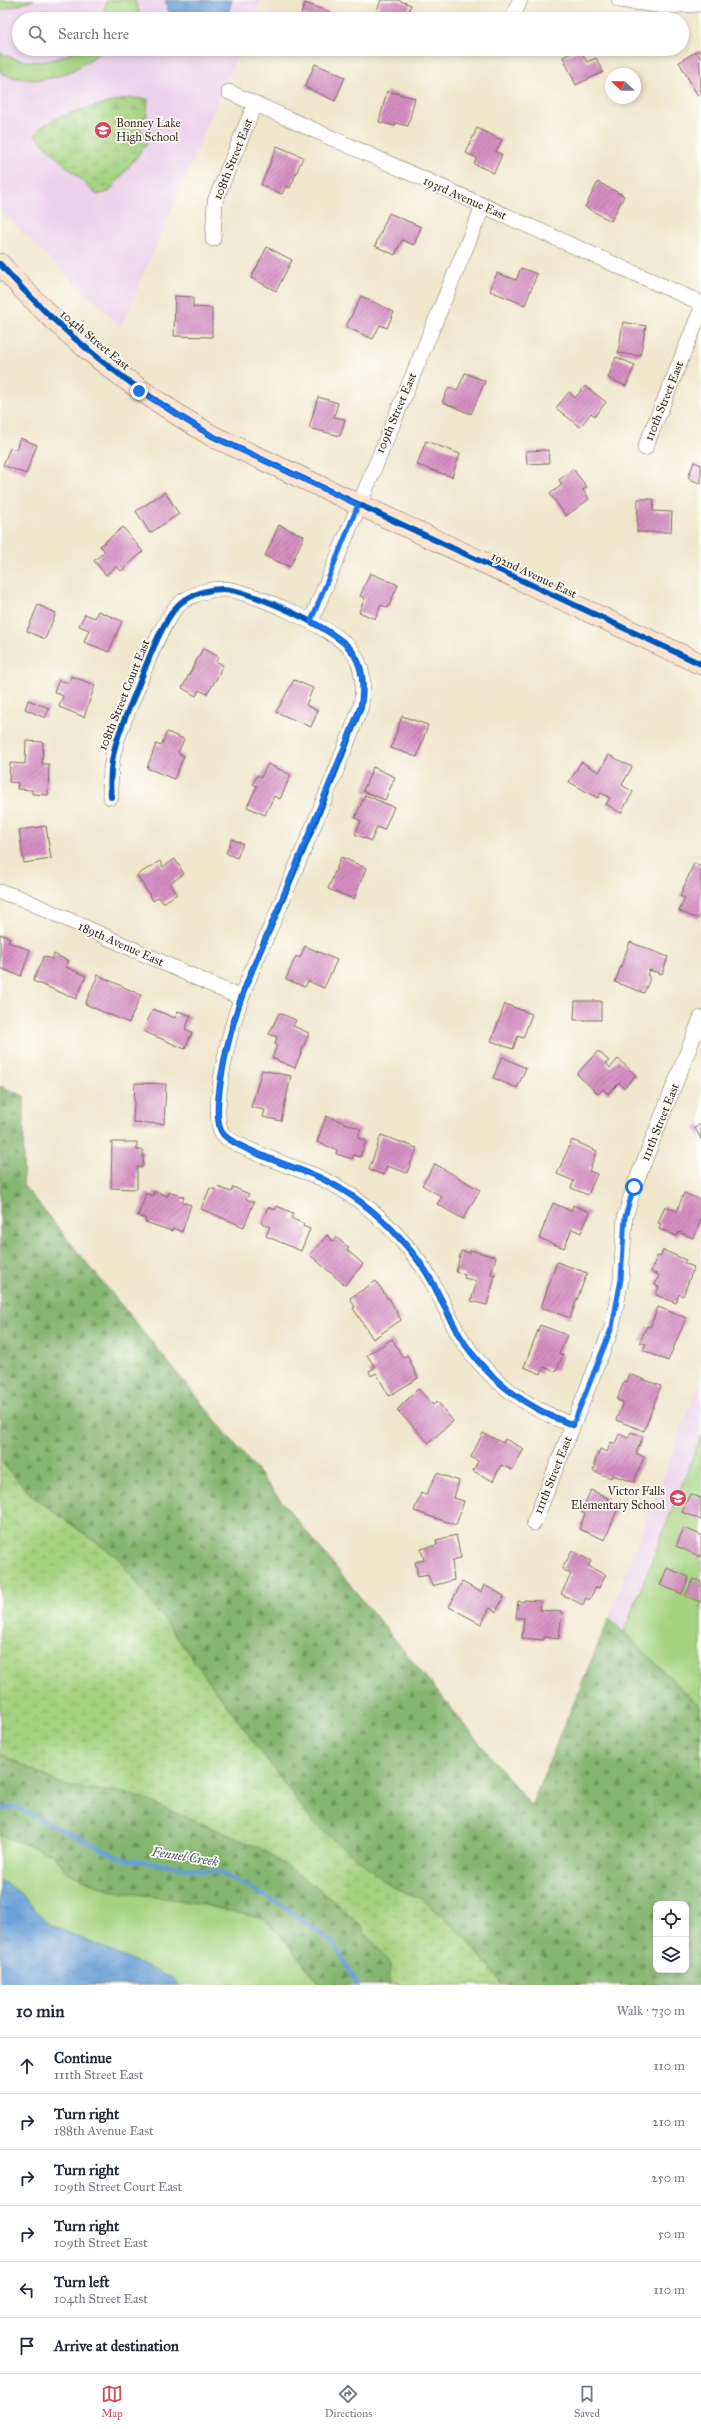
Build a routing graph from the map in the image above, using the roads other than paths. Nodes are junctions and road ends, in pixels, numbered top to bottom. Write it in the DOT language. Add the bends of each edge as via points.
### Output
graph roads {
  1 [pos="520,0"];
  2 [pos="619,0"];
  3 [pos="701,4"];
  4 [pos="515,12"];
  5 [pos="229,92"];
  6 [pos="255,104"];
  7 [pos="483,206"];
  8 [pos="213,239"];
  9 [pos="0,264"];
  10 [pos="701,302"];
  11 [pos="701,310"];
  12 [pos="645,448"];
  13 [pos="358,505"];
  14 [pos="311,621"];
  15 [pos="701,664"];
  16 [pos="111,797"];
  17 [pos="0,892"];
  18 [pos="241,998"];
  19 [pos="701,1018"];
  20 [pos="573,1425"];
  21 [pos="534,1523"];
  1 -- 4 [label="street"];
  2 -- 3 [label="street" via="664,6"];
  5 -- 6 [label="street, 193rd Avenue East"];
  6 -- 7 [label="street, 193rd Avenue East"];
  6 -- 8 [label="street, 108th Street East" via="215,201"];
  7 -- 10 [label="street, 193rd Avenue East"];
  7 -- 13 [label="street, 109th Street East"];
  9 -- 13 [label="street, 104th Street East" via="40,307 139,391 212,436"];
  11 -- 12 [label="street, 110th Street East"];
  13 -- 14 [label="street, 109th Street East"];
  13 -- 15 [label="street, 192nd Avenue East"];
  14 -- 16 [label="street, 108th Street Court East" via="241,592 224,589 206,591 181,602 153,648 118,737 111,758"];
  14 -- 18 [label="street, 108th Street Court East" via="335,636 353,652 363,678 361,706"];
  17 -- 18 [label="street, 189th Avenue East" via="18,897"];
  18 -- 20 [label="street, 108th Street Court East" via="224,1060 217,1122 223,1134 244,1147 319,1178 346,1192 371,1210 394,1231 415,1256 430,1278 458,1334 474,1357 513,1394 537,1410"];
  19 -- 20 [label="street, 111th Street East" via="634,1187 625,1217 621,1279 612,1327"];
  20 -- 21 [label="street, 111th Street East"];
}
